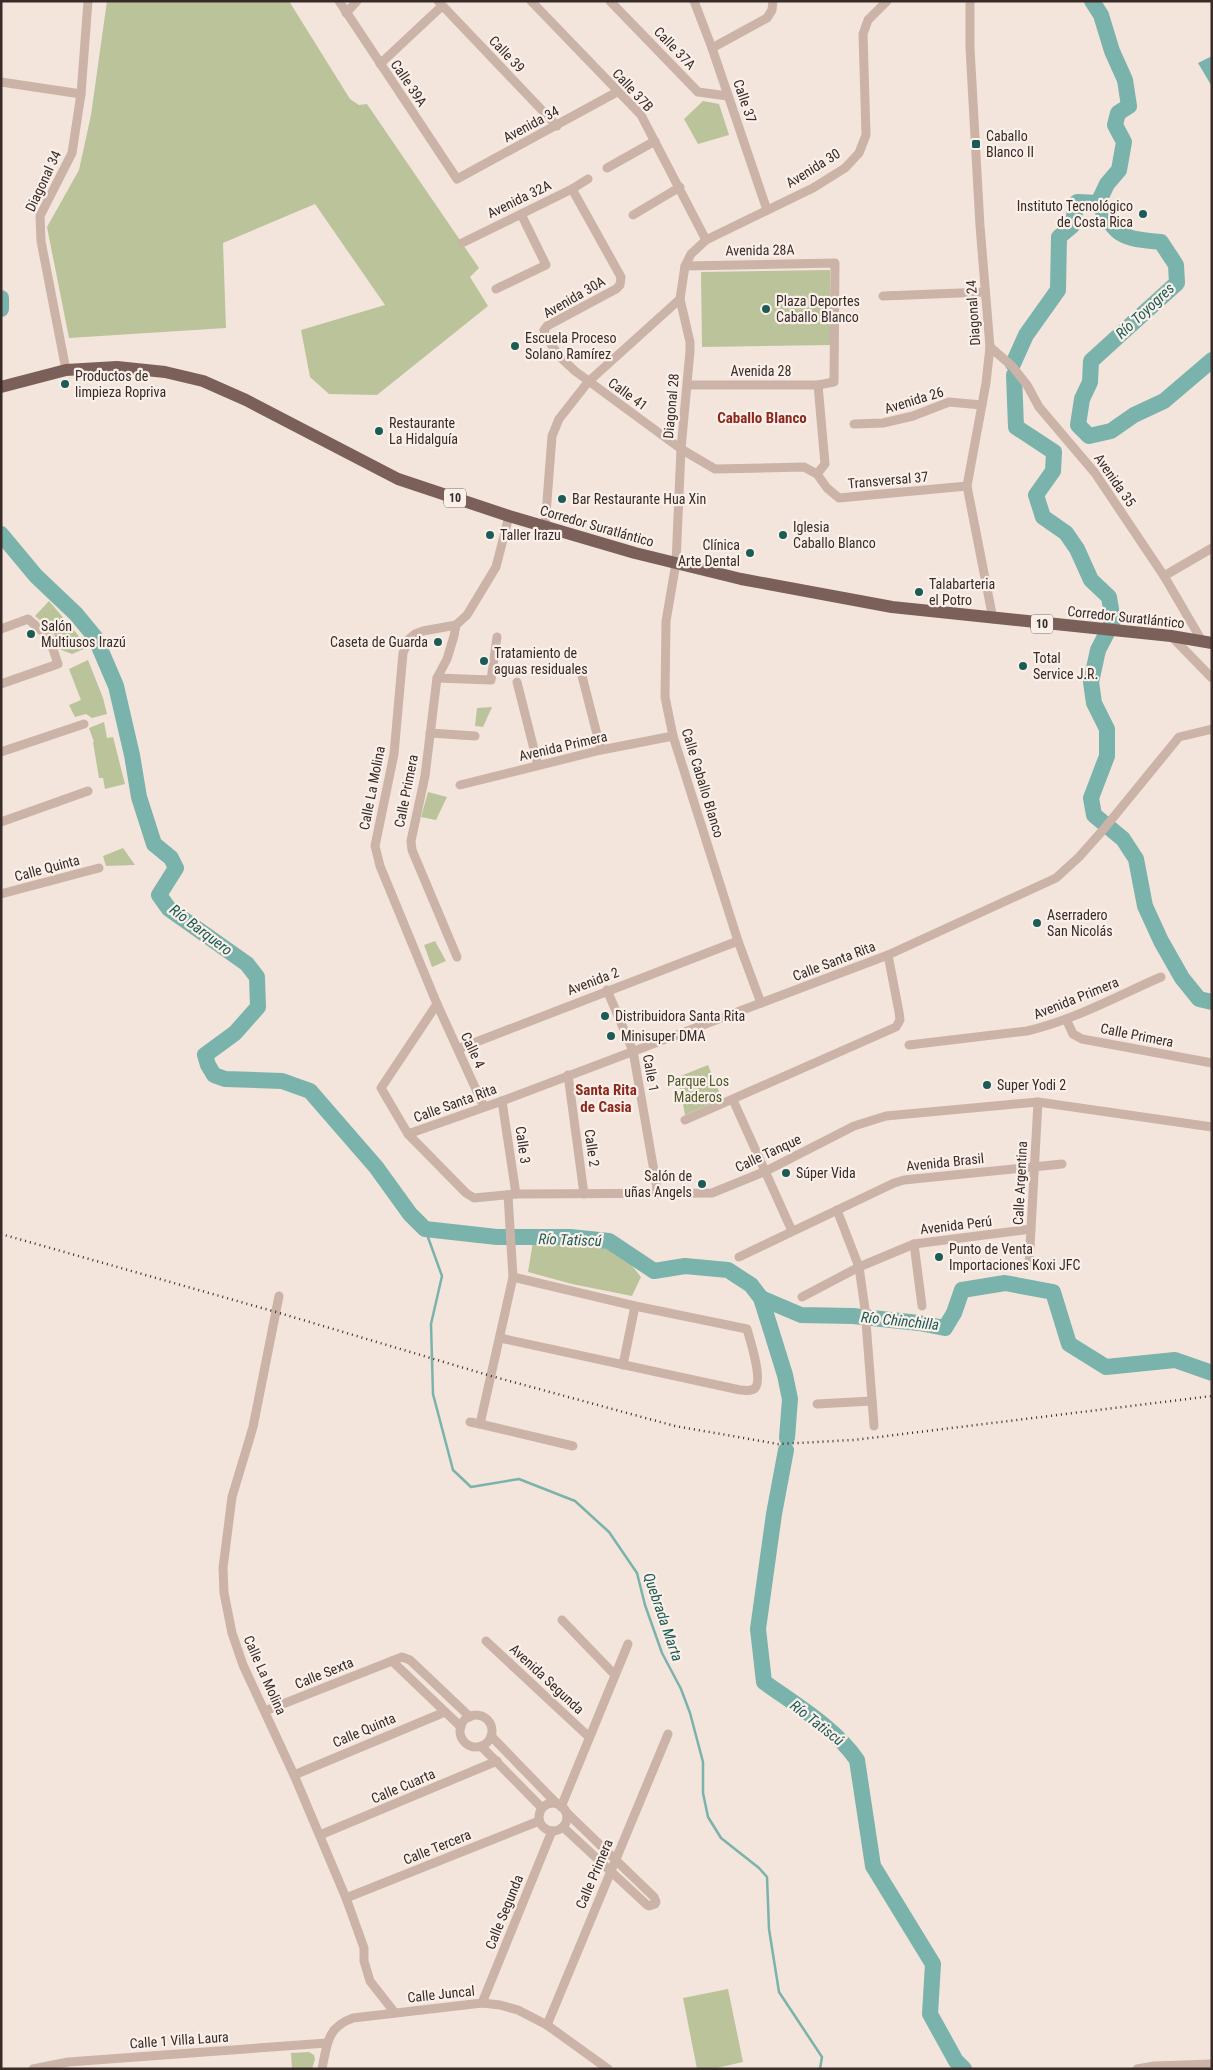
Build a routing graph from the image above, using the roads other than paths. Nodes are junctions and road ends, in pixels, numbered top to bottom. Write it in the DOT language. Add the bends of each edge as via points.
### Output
graph roads {
  1 [pos="88,1"];
  2 [pos="339,1"];
  3 [pos="357,1"];
  4 [pos="531,1"];
  5 [pos="610,1"];
  6 [pos="694,1"];
  7 [pos="773,1"];
  8 [pos="970,1"];
  9 [pos="440,3"];
  10 [pos="881,3"];
  11 [pos="346,13"];
  12 [pos="712,48"];
  13 [pos="380,64"];
  14 [pos="1,82"];
  15 [pos="617,92"];
  16 [pos="81,94"];
  17 [pos="728,96"];
  18 [pos="557,126"];
  19 [pos="655,141"];
  20 [pos="607,168"];
  21 [pos="457,179"];
  22 [pos="588,179"];
  23 [pos="680,188"];
  24 [pos="572,189"];
  25 [pos="767,210"];
  26 [pos="521,214"];
  27 [pos="633,215"];
  28 [pos="706,240"];
  29 [pos="462,243"];
  30 [pos="692,254"];
  31 [pos="686,266"];
  32 [pos="496,288"];
  33 [pos="985,292"];
  34 [pos="883,296"];
  35 [pos="680,298"];
  36 [pos="545,334"];
  37 [pos="990,347"];
  38 [pos="66,370"];
  39 [pos="588,382"];
  40 [pos="834,382"];
  41 [pos="688,385"];
  42 [pos="818,385"];
  43 [pos="1,387"];
  44 [pos="982,405"];
  45 [pos="854,424"];
  46 [pos="681,449"];
  47 [pos="817,474"];
  48 [pos="967,486"];
  49 [pos="509,516"];
  50 [pos="545,527"];
  51 [pos="1212,548"];
  52 [pos="676,563"];
  53 [pos="1164,576"];
  54 [pos="993,619"];
  55 [pos="456,625"];
  56 [pos="1,629"];
  57 [pos="1171,636"];
  58 [pos="497,637"];
  59 [pos="1207,642"];
  60 [pos="581,672"];
  61 [pos="437,678"];
  62 [pos="1212,678"];
  63 [pos="517,682"];
  64 [pos="1,684"];
  65 [pos="84,724"];
  66 [pos="1212,729"];
  67 [pos="430,733"];
  68 [pos="475,736"];
  69 [pos="672,736"];
  70 [pos="601,750"];
  71 [pos="1,752"];
  72 [pos="538,765"];
  73 [pos="460,784"];
  74 [pos="88,791"];
  75 [pos="1,822"];
  76 [pos="99,868"];
  77 [pos="1,894"];
  78 [pos="738,942"];
  79 [pos="888,955"];
  80 [pos="457,957"];
  81 [pos="1161,977"];
  82 [pos="607,990"];
  83 [pos="761,1003"];
  84 [pos="437,1004"];
  85 [pos="1066,1020"];
  86 [pos="909,1045"];
  87 [pos="458,1048"];
  88 [pos="633,1051"];
  89 [pos="1212,1063"];
  90 [pos="568,1076"];
  91 [pos="502,1100"];
  92 [pos="733,1100"];
  93 [pos="1038,1102"];
  94 [pos="484,1107"];
  95 [pos="685,1120"];
  96 [pos="1212,1127"];
  97 [pos="408,1134"];
  98 [pos="1062,1164"];
  99 [pos="1035,1166"];
  100 [pos="766,1171"];
  101 [pos="512,1194"];
  102 [pos="584,1194"];
  103 [pos="658,1194"];
  104 [pos="837,1210"];
  105 [pos="1031,1229"];
  106 [pos="792,1231"];
  107 [pos="914,1244"];
  108 [pos="739,1257"];
  109 [pos="1029,1265"];
  110 [pos="859,1267"];
  111 [pos="512,1277"];
  112 [pos="279,1296"];
  113 [pos="802,1297"];
  114 [pos="635,1306"];
  115 [pos="922,1306"];
  116 [pos="500,1338"];
  117 [pos="622,1365"];
  118 [pos="872,1401"];
  119 [pos="817,1404"];
  120 [pos="470,1422"];
  121 [pos="480,1424"];
  122 [pos="874,1426"];
  123 [pos="569,1442"];
  124 [pos="562,1620"];
  125 [pos="486,1641"];
  126 [pos="628,1644"];
  127 [pos="392,1660"];
  128 [pos="614,1674"];
  129 [pos="265,1711"];
  130 [pos="446,1712"];
  131 [pos="470,1717"];
  132 [pos="461,1727"];
  133 [pos="668,1734"];
  134 [pos="491,1736"];
  135 [pos="589,1737"];
  136 [pos="481,1746"];
  137 [pos="497,1761"];
  138 [pos="294,1775"];
  139 [pos="561,1807"];
  140 [pos="542,1808"];
  141 [pos="539,1821"];
  142 [pos="563,1826"];
  143 [pos="552,1831"];
  144 [pos="320,1835"];
  145 [pos="616,1859"];
  146 [pos="611,1870"];
  147 [pos="346,1898"];
  148 [pos="482,2003"];
  149 [pos="395,2013"];
  150 [pos="547,2025"];
  151 [pos="327,2043"];
  152 [pos="1212,2064"];
  153 [pos="33,2069"];
  154 [pos="322,2069"];
  155 [pos="608,2069"];
  156 [pos="1137,2069"];
  1 -- 16 [label="street, Diagonal 34"];
  2 -- 11 [label="street, Calle 39A"];
  3 -- 11 [label="street"];
  4 -- 15 [label="street, Calle 37B"];
  5 -- 17 [label="street, Calle 37A" via="698,92"];
  6 -- 12 [label="street, Calle 37"];
  7 -- 12 [label="street" via="767,18"];
  8 -- 33 [label="street, Diagonal 24"];
  9 -- 13 [label="street"];
  9 -- 18 [label="street, Calle 39"];
  10 -- 25 [label="street, Avenida 30" via="868,20 863,34 866,135 860,153 845,168 821,183"];
  11 -- 13 [label="street, Calle 39A"];
  12 -- 17 [label="street, Calle 37"];
  13 -- 21 [label="street, Calle 39A"];
  14 -- 16 [label="street"];
  15 -- 18 [label="street, Avenida 34"];
  15 -- 19 [label="street, Calle 37B" via="641,115"];
  16 -- 38 [label="street, Diagonal 34" via="72,153 40,216 41,242"];
  17 -- 25 [label="street, Calle 37"];
  18 -- 21 [label="street, Avenida 34"];
  19 -- 20 [label="street"];
  19 -- 23 [label="street, Calle 37B"];
  22 -- 24 [label="street, Avenida 32A"];
  23 -- 27 [label="street"];
  23 -- 28 [label="street, Calle 37B"];
  24 -- 26 [label="street, Avenida 32A"];
  24 -- 36 [label="street, Avenida 30A" via="619,272 620,285 547,326"];
  25 -- 28 [label="street, Avenida 30"];
  26 -- 29 [label="street, Avenida 32A"];
  26 -- 32 [label="street" via="546,265"];
  28 -- 30 [label="street, Avenida 30"];
  30 -- 31 [label="street, Diagonal 28"];
  31 -- 35 [label="street, Diagonal 28"];
  31 -- 40 [label="street, Avenida 28A" via="835,263"];
  33 -- 34 [label="street"];
  33 -- 37 [label="street, Diagonal 24"];
  35 -- 39 [label="street"];
  35 -- 41 [label="street, Diagonal 28" via="690,342"];
  36 -- 39 [label="street, Calle 41" via="560,357"];
  37 -- 44 [label="street, Diagonal 24"];
  37 -- 53 [label="street, Avenida 35" via="1012,366 1039,407 1095,473"];
  38 -- 43 [label="main road, Corredor Suratlántico / 10"];
  38 -- 49 [label="main road, Corredor Suratlántico / 10" via="117,367 165,372 203,381 398,479"];
  39 -- 46 [label="street, Calle 41"];
  39 -- 50 [label="street" via="554,428"];
  40 -- 42 [label="street, Avenida 28"];
  41 -- 42 [label="street, Avenida 28"];
  41 -- 46 [label="street, Diagonal 28"];
  42 -- 47 [label="street" via="825,464"];
  44 -- 45 [label="street, Avenida 26" via="949,402 883,424"];
  44 -- 48 [label="street, Diagonal 24"];
  46 -- 47 [label="street" via="715,469 804,467"];
  46 -- 52 [label="street, Diagonal 28"];
  47 -- 48 [label="street, Transversal 37" via="839,498"];
  48 -- 54 [label="street, Diagonal 24"];
  49 -- 50 [label="main road, Corredor Suratlántico / 10"];
  49 -- 55 [label="street" via="492,576 467,615"];
  50 -- 52 [label="main road, Corredor Suratlántico / 10"];
  51 -- 53 [label="street"];
  52 -- 54 [label="main road, Corredor Suratlántico / 10" via="798,591"];
  52 -- 69 [label="street, Calle Caballo Blanco" via="665,640 666,697"];
  53 -- 59 [label="street, Avenida 35"];
  54 -- 57 [label="main road, Corredor Suratlántico / 10"];
  55 -- 61 [label="street, Calle Primera" via="447,659"];
  55 -- 84 [label="street, Calle La Molina" via="422,630 409,639 403,653 394,754 375,846 380,866"];
  56 -- 64 [label="street" via="28,620 49,637 58,664"];
  57 -- 59 [label="main road, Corredor Suratlántico / 10"];
  57 -- 62 [label="street"];
  58 -- 61 [label="street" via="491,680"];
  60 -- 70 [label="street"];
  61 -- 67 [label="street, Calle Primera"];
  63 -- 72 [label="street"];
  65 -- 71 [label="street"];
  66 -- 79 [label="street, Calle Santa Rita" via="1179,737 1103,830 1056,878"];
  67 -- 68 [label="street"];
  67 -- 80 [label="street, Calle Primera" via="426,776 410,841"];
  69 -- 70 [label="street, Avenida Primera"];
  69 -- 78 [label="street, Calle Caballo Blanco"];
  70 -- 72 [label="street, Avenida Primera"];
  72 -- 73 [label="street, Avenida Primera"];
  74 -- 75 [label="street"];
  76 -- 77 [label="street, Calle Quinta"];
  78 -- 82 [label="street, Avenida 2"];
  78 -- 83 [label="street, Calle Caballo Blanco"];
  79 -- 83 [label="street, Calle Santa Rita"];
  79 -- 92 [label="street" via="900,1020 896,1027"];
  81 -- 85 [label="street, Avenida Primera"];
  82 -- 87 [label="street, Avenida 2"];
  82 -- 88 [label="street, Calle 1"];
  83 -- 88 [label="street, Calle Santa Rita"];
  84 -- 87 [label="street, Calle 4"];
  84 -- 97 [label="street, Calle Tanque" via="382,1088"];
  85 -- 86 [label="street, Avenida Primera" via="1027,1031"];
  85 -- 89 [label="street, Calle Primera" via="1073,1034 1082,1039"];
  87 -- 94 [label="street, Calle 4"];
  88 -- 90 [label="street, Calle Santa Rita"];
  88 -- 103 [label="street, Calle 1"];
  90 -- 91 [label="street, Calle Santa Rita"];
  90 -- 102 [label="street, Calle 2"];
  91 -- 94 [label="street, Calle Santa Rita"];
  91 -- 101 [label="street, Calle 3"];
  92 -- 95 [label="street"];
  92 -- 100 [label="street"];
  93 -- 96 [label="street, Calle Tanque"];
  93 -- 99 [label="street, Calle Argentina"];
  93 -- 100 [label="street, Calle Tanque" via="886,1116 854,1126"];
  94 -- 97 [label="street, Calle Santa Rita"];
  97 -- 101 [label="street, Calle Tanque" via="474,1198"];
  98 -- 99 [label="street, Avenida Brasil"];
  99 -- 104 [label="street, Avenida Brasil" via="904,1180"];
  99 -- 105 [label="street, Calle Argentina"];
  100 -- 103 [label="street, Calle Tanque" via="712,1193"];
  100 -- 106 [label="street"];
  101 -- 102 [label="street, Calle Tanque"];
  101 -- 111 [label="street, Calle 3"];
  102 -- 103 [label="street, Calle Tanque"];
  104 -- 106 [label="street, Avenida Brasil"];
  104 -- 110 [label="street"];
  105 -- 107 [label="street, Avenida Perú"];
  105 -- 109 [label="street, Calle Argentina"];
  106 -- 108 [label="street, Avenida Brasil"];
  107 -- 110 [label="street, Avenida Perú"];
  107 -- 115 [label="street"];
  110 -- 113 [label="street, Avenida Perú"];
  110 -- 118 [label="street" via="866,1309"];
  111 -- 114 [label="street"];
  111 -- 116 [label="street, Calle 3"];
  112 -- 129 [label="street, Calle La Molina" via="253,1426 232,1497 223,1568 232,1633"];
  114 -- 117 [label="street"];
  114 -- 117 [label="street" via="747,1329 758,1382 756,1387 747,1391"];
  116 -- 117 [label="street"];
  116 -- 121 [label="street, Calle 3"];
  118 -- 119 [label="street"];
  118 -- 122 [label="street"];
  120 -- 121 [label="street"];
  121 -- 123 [label="street"];
  124 -- 128 [label="street"];
  125 -- 135 [label="street, Avenida Segunda"];
  126 -- 128 [label="street"];
  127 -- 129 [label="street, Calle Sexta"];
  127 -- 130 [label="street"];
  127 -- 131 [label="street" via="402,1657 410,1660"];
  128 -- 135 [label="street"];
  129 -- 138 [label="street, Calle La Molina"];
  130 -- 132 [label="street"];
  130 -- 138 [label="street, Calle Quinta"];
  131 -- 132 [label="street"];
  131 -- 134 [label="street" via="480,1716 488,1721"];
  132 -- 136 [label="street" via="465,1743 472,1747"];
  133 -- 145 [label="street, Calle Primera"];
  134 -- 136 [label="street"];
  134 -- 139 [label="street"];
  135 -- 139 [label="street"];
  136 -- 137 [label="street"];
  137 -- 140 [label="street"];
  137 -- 144 [label="street, Calle Cuarta"];
  138 -- 144 [label="street, Calle La Molina"];
  139 -- 140 [label="street" via="550,1804"];
  139 -- 142 [label="street" via="566,1819"];
  139 -- 145 [label="street"];
  140 -- 141 [label="street"];
  141 -- 143 [label="street"];
  141 -- 147 [label="street, Calle Tercera"];
  142 -- 143 [label="street"];
  142 -- 146 [label="street"];
  143 -- 148 [label="street, Calle Segunda"];
  144 -- 147 [label="street, Calle La Molina"];
  145 -- 146 [label="street, Calle Primera"];
  145 -- 146 [label="street" via="654,1900 649,1906 646,1904"];
  146 -- 150 [label="street, Calle Primera"];
  147 -- 149 [label="street, Calle La Molina" via="364,1948 370,1981"];
  148 -- 149 [label="street, Calle Juncal"];
  148 -- 150 [label="street, Calle Juncal" via="518,2010"];
  149 -- 151 [label="street, Calle Juncal" via="342,2022 333,2030"];
  150 -- 155 [label="street, Calle Juncal"];
  151 -- 153 [label="street, Calle 1 Villa Laura" via="68,2062"];
  151 -- 154 [label="street, Calle Juncal"];
  152 -- 156 [label="street"];
}
